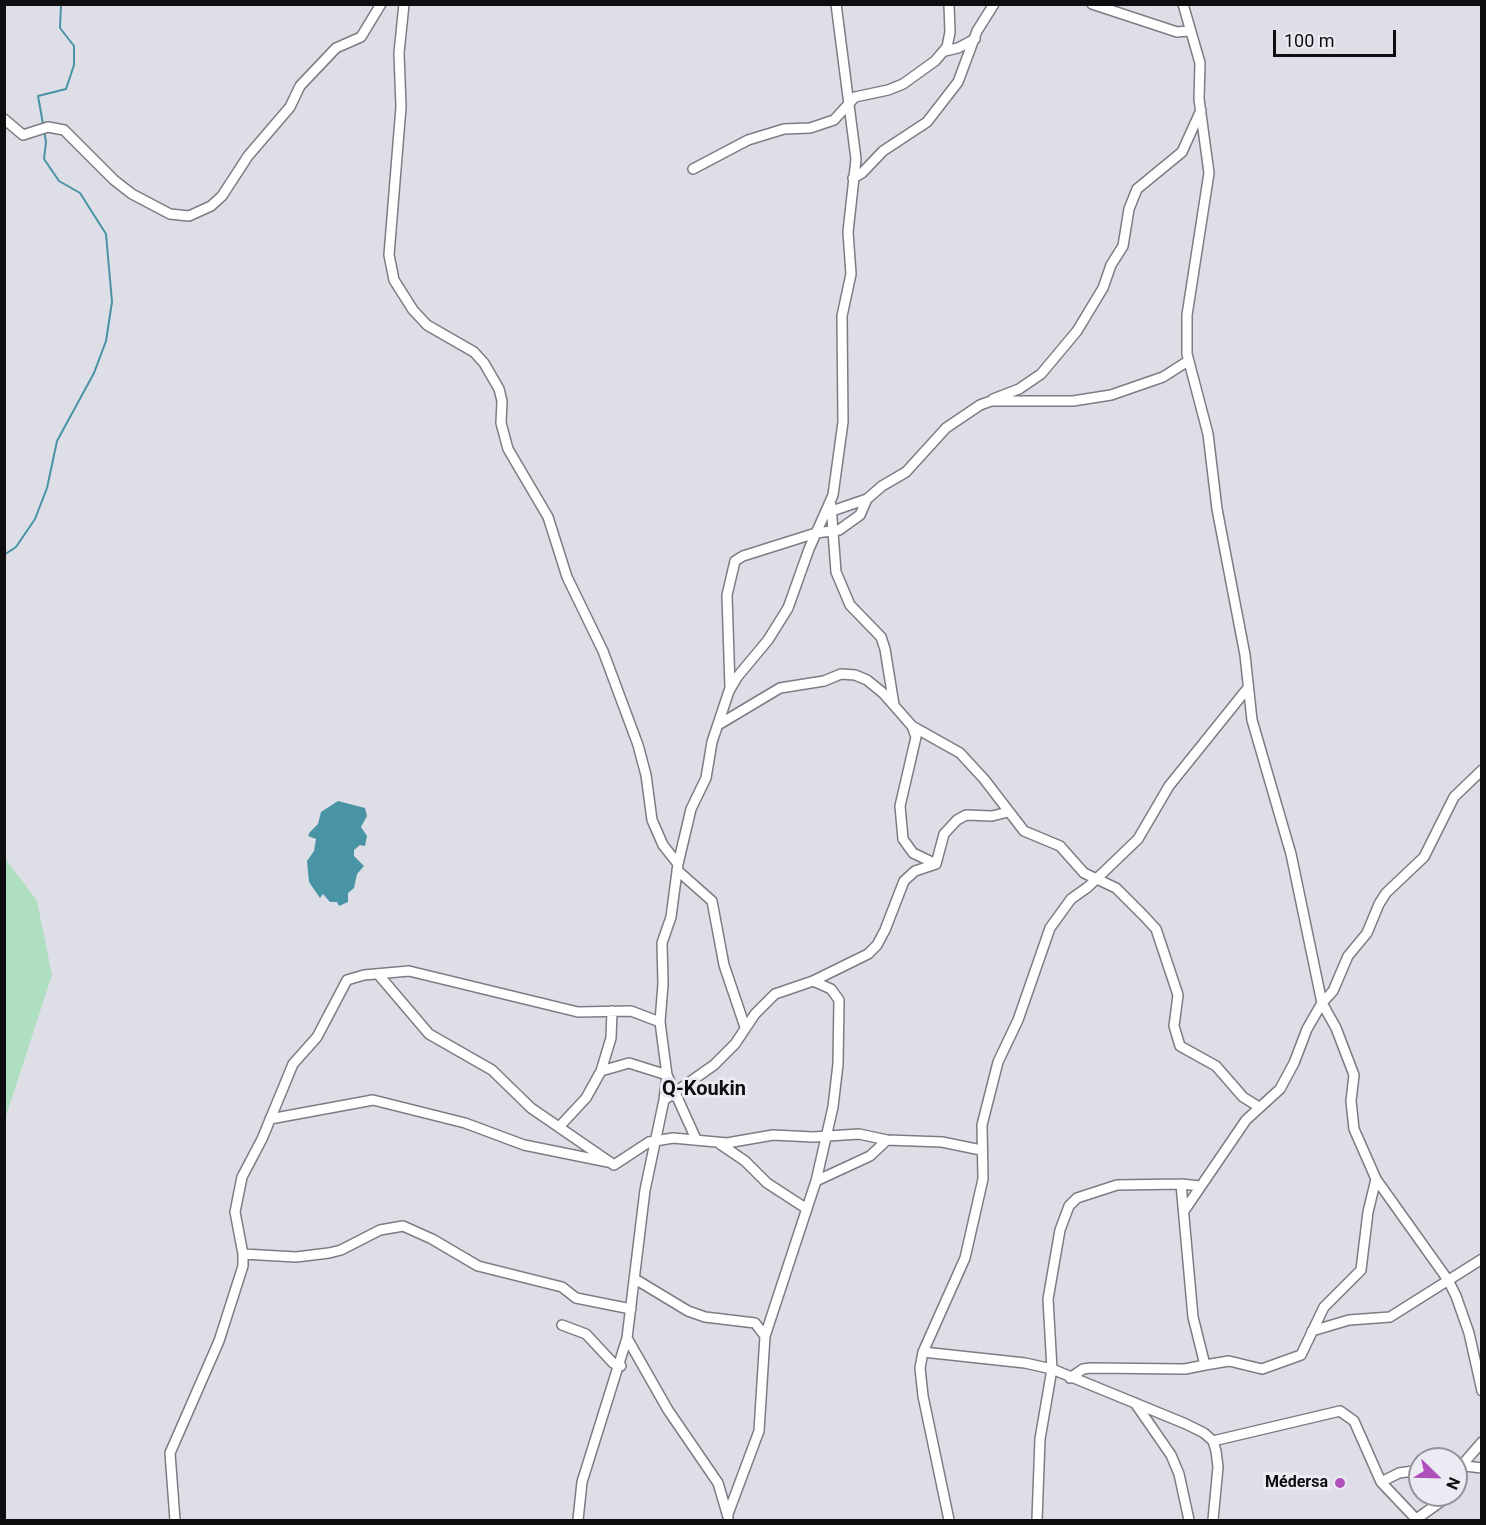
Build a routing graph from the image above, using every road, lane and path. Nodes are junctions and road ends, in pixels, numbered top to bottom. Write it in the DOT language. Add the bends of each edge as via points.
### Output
graph roads {
  1 [pos="381,4"];
  2 [pos="404,4"];
  3 [pos="837,4"];
  4 [pos="949,4"];
  5 [pos="994,4"];
  6 [pos="1092,4"];
  7 [pos="1183,4"];
  8 [pos="1188,31"];
  9 [pos="975,39"];
  10 [pos="945,51"];
  11 [pos="847,106"];
  12 [pos="1201,110"];
  13 [pos="4,119"];
  14 [pos="693,169"];
  15 [pos="853,178"];
  16 [pos="1188,361"];
  17 [pos="991,401"];
  18 [pos="867,498"];
  19 [pos="831,508"];
  20 [pos="833,532"];
  21 [pos="816,533"];
  22 [pos="730,688"];
  23 [pos="1247,689"];
  24 [pos="894,707"];
  25 [pos="718,725"];
  26 [pos="912,726"];
  27 [pos="1482,770"];
  28 [pos="1008,812"];
  29 [pos="936,864"];
  30 [pos="677,867"];
  31 [pos="1096,878"];
  32 [pos="378,974"];
  33 [pos="813,981"];
  34 [pos="1322,1003"];
  35 [pos="612,1011"];
  36 [pos="660,1022"];
  37 [pos="745,1027"];
  38 [pos="601,1071"];
  39 [pos="667,1075"];
  40 [pos="675,1091"];
  41 [pos="664,1100"];
  42 [pos="1259,1107"];
  43 [pos="270,1119"];
  44 [pos="559,1127"];
  45 [pos="826,1137"];
  46 [pos="696,1139"];
  47 [pos="655,1140"];
  48 [pos="887,1140"];
  49 [pos="718,1143"];
  50 [pos="981,1150"];
  51 [pos="608,1162"];
  52 [pos="1376,1179"];
  53 [pos="816,1181"];
  54 [pos="1181,1184"];
  55 [pos="1200,1186"];
  56 [pos="807,1209"];
  57 [pos="1184,1211"];
  58 [pos="243,1254"];
  59 [pos="1482,1259"];
  60 [pos="635,1279"];
  61 [pos="1448,1280"];
  62 [pos="631,1309"];
  63 [pos="562,1325"];
  64 [pos="1312,1331"];
  65 [pos="765,1336"];
  66 [pos="627,1338"];
  67 [pos="922,1352"];
  68 [pos="1205,1365"];
  69 [pos="621,1366"];
  70 [pos="1052,1369"];
  71 [pos="1070,1378"];
  72 [pos="1482,1391"];
  73 [pos="1135,1403"];
  74 [pos="1213,1441"];
  75 [pos="1482,1442"];
  76 [pos="1468,1456"];
  77 [pos="1408,1472"];
  78 [pos="1381,1482"];
  79 [pos="1434,1507"];
  80 [pos="728,1517"];
  81 [pos="1416,1520"];
  82 [pos="175,1521"];
  83 [pos="578,1521"];
  84 [pos="949,1521"];
  85 [pos="1037,1521"];
  86 [pos="1189,1521"];
  87 [pos="1213,1521"];
  1 -- 13 [label="street" via="361,37 336,48 300,86 290,107 248,156 222,195 211,206 189,216 160,210 127,190 64,130 48,128 23,135"];
  2 -- 30 [label="street" via="399,53 401,107 389,255 394,280 427,325 474,352 499,389 501,423 508,449 548,517 567,577 603,651 638,745 651,820"];
  3 -- 11 [label="street"];
  4 -- 10 [label="street" via="950,32"];
  5 -- 9 [label="street"];
  6 -- 8 [label="street" via="1177,32"];
  7 -- 8 [label="street"];
  8 -- 12 [label="street" via="1200,63"];
  9 -- 10 [label="street"];
  9 -- 15 [label="street" via="958,82 923,126 883,151"];
  10 -- 11 [label="street" via="903,84 859,95"];
  11 -- 14 [label="street" via="834,120 748,140"];
  11 -- 15 [label="street" via="856,159"];
  12 -- 16 [label="street" via="1209,179 1187,315"];
  12 -- 17 [label="street" via="1182,152 1137,189 1123,246 1077,331 1041,374"];
  15 -- 19 [label="street" via="848,231 850,282 842,316 843,422"];
  16 -- 17 [label="street" via="1163,377 1111,395 1039,403"];
  16 -- 23 [label="street" via="1208,434 1217,509 1245,655"];
  17 -- 18 [label="street" via="956,420 910,469"];
  18 -- 19 [label="street"];
  18 -- 20 [label="street" via="860,515"];
  19 -- 20 [label="street"];
  19 -- 21 [label="street"];
  20 -- 21 [label="street"];
  20 -- 24 [label="street" via="839,583 850,604 881,637"];
  21 -- 22 [label="street" via="782,618"];
  21 -- 22 [label="street" via="743,556 732,565 727,595"];
  22 -- 25 [label="street"];
  23 -- 31 [label="street" via="1169,786 1141,835"];
  23 -- 34 [label="street" via="1256,740 1291,854"];
  24 -- 25 [label="street" via="867,680 841,674 824,681 780,688"];
  24 -- 26 [label="street"];
  25 -- 30 [label="street" via="706,778 693,803"];
  26 -- 28 [label="street" via="960,753"];
  26 -- 29 [label="street" via="916,737 900,806 903,839 913,853"];
  27 -- 34 [label="street" via="1454,797 1424,857 1386,893 1367,933 1348,956 1333,990"];
  28 -- 29 [label="street" via="966,815 957,820 944,834"];
  28 -- 31 [label="street" via="1024,831 1060,846 1084,873"];
  29 -- 33 [label="street" via="915,871 904,881 885,930 868,954"];
  30 -- 36 [label="street" via="662,943"];
  30 -- 37 [label="street" via="712,901 724,965"];
  31 -- 42 [label="street" via="1116,888 1156,930 1178,995 1174,1026 1180,1046 1216,1066 1242,1097"];
  31 -- 50 [label="street" via="1068,904 1045,939 1018,1020 995,1072 982,1125"];
  32 -- 35 [label="street" via="410,971 578,1011"];
  32 -- 43 [label="street" via="347,980 317,1037 293,1064"];
  32 -- 44 [label="street" via="429,1034 492,1070 531,1108"];
  33 -- 37 [label="street" via="775,994"];
  33 -- 45 [label="street" via="831,989 839,1000 836,1084"];
  34 -- 42 [label="street" via="1280,1089"];
  34 -- 52 [label="street" via="1351,1063 1354,1129"];
  35 -- 36 [label="street" via="631,1011"];
  35 -- 38 [label="street" via="611,1038"];
  36 -- 39 [label="street"];
  37 -- 40 [label="street" via="714,1065"];
  38 -- 39 [label="street" via="628,1063"];
  38 -- 44 [label="street" via="586,1098"];
  39 -- 40 [label="street"];
  39 -- 41 [label="street"];
  40 -- 41 [label="street"];
  40 -- 46 [label="street"];
  41 -- 47 [label="street"];
  42 -- 55 [label="street"];
  43 -- 51 [label="street" via="373,1100 465,1123 524,1145"];
  43 -- 58 [label="street" via="238,1191 235,1219"];
  44 -- 51 [label="street"];
  45 -- 48 [label="street" via="859,1134"];
  45 -- 49 [label="street" via="773,1135"];
  45 -- 53 [label="street"];
  46 -- 47 [label="street"];
  46 -- 49 [label="street"];
  47 -- 51 [label="street" via="618,1164"];
  47 -- 60 [label="street"];
  48 -- 50 [label="street" via="942,1142"];
  48 -- 53 [label="street" via="870,1156"];
  49 -- 56 [label="street"];
  50 -- 67 [label="street" via="983,1179 964,1258"];
  52 -- 61 [label="street"];
  52 -- 64 [label="street" via="1361,1270 1324,1307"];
  53 -- 56 [label="street"];
  54 -- 55 [label="street"];
  54 -- 57 [label="street"];
  54 -- 70 [label="street" via="1117,1185 1072,1201 1060,1230 1048,1299"];
  55 -- 57 [label="street"];
  56 -- 65 [label="street"];
  57 -- 68 [label="street" via="1193,1317"];
  58 -- 62 [label="street" via="296,1257 335,1252 380,1230 403,1226 478,1266 562,1287 576,1298"];
  58 -- 82 [label="street" via="230,1312 170,1453"];
  59 -- 61 [label="street"];
  60 -- 62 [label="street"];
  60 -- 65 [label="street" via="688,1311 755,1323"];
  61 -- 64 [label="street" via="1390,1317 1349,1320"];
  61 -- 72 [label="street" via="1469,1333"];
  62 -- 66 [label="street"];
  63 -- 69 [label="street" via="586,1334 613,1363"];
  64 -- 68 [label="street" via="1297,1358 1256,1369 1229,1361"];
  65 -- 80 [label="street" via="759,1431"];
  66 -- 69 [label="street"];
  66 -- 80 [label="street" via="668,1410 718,1483"];
  67 -- 70 [label="street"];
  67 -- 84 [label="street" via="923,1396"];
  68 -- 71 [label="street" via="1185,1369 1091,1368"];
  69 -- 83 [label="street" via="582,1482"];
  70 -- 71 [label="street"];
  70 -- 85 [label="street" via="1041,1439"];
  71 -- 73 [label="street"];
  73 -- 74 [label="street" via="1186,1424"];
  73 -- 86 [label="street" via="1171,1455"];
  74 -- 78 [label="street" via="1340,1411 1354,1421"];
  74 -- 87 [label="street" via="1218,1467"];
  75 -- 76 [label="street"];
  77 -- 78 [label="street"];
  78 -- 81 [label="street"];
  79 -- 81 [label="street"];
}
